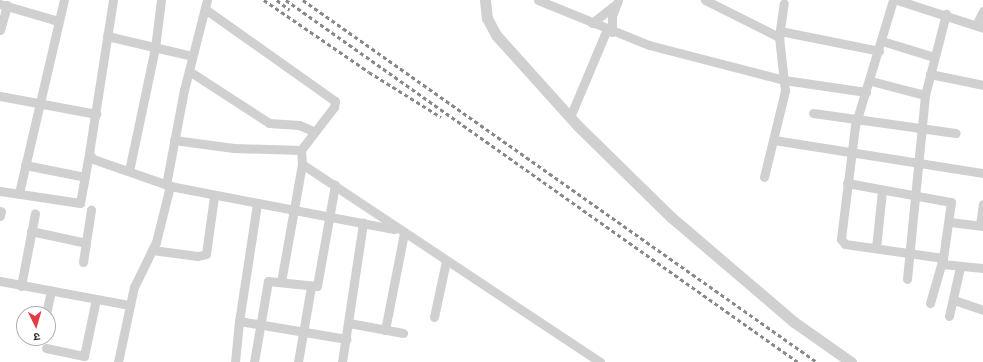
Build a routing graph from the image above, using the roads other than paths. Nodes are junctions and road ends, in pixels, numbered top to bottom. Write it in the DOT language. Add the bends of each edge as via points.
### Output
graph roads {
  1 [pos="64,0"];
  2 [pos="113,0"];
  3 [pos="161,0"];
  4 [pos="485,0"];
  5 [pos="538,0"];
  6 [pos="705,0"];
  7 [pos="893,0"];
  8 [pos="897,0"];
  9 [pos="783,1"];
  10 [pos="616,2"];
  11 [pos="206,4"];
  12 [pos="3,5"];
  13 [pos="983,11"];
  14 [pos="946,14"];
  15 [pos="58,21"];
  16 [pos="592,22"];
  17 [pos="980,27"];
  18 [pos="0,30"];
  19 [pos="609,31"];
  20 [pos="780,34"];
  21 [pos="107,36"];
  22 [pos="882,41"];
  23 [pos="155,48"];
  24 [pos="879,51"];
  25 [pos="192,56"];
  26 [pos="934,57"];
  27 [pos="189,70"];
  28 [pos="930,74"];
  29 [pos="784,80"];
  30 [pos="871,81"];
  31 [pos="983,85"];
  32 [pos="866,92"];
  33 [pos="925,95"];
  34 [pos="0,96"];
  35 [pos="38,103"];
  36 [pos="96,114"];
  37 [pos="812,114"];
  38 [pos="570,117"];
  39 [pos="857,120"];
  40 [pos="921,130"];
  41 [pos="313,131"];
  42 [pos="956,133"];
  43 [pos="174,140"];
  44 [pos="774,140"];
  45 [pos="301,150"];
  46 [pos="852,152"];
  47 [pos="89,154"];
  48 [pos="918,163"];
  49 [pos="302,164"];
  50 [pos="25,165"];
  51 [pos="129,171"];
  52 [pos="983,173"];
  53 [pos="86,177"];
  54 [pos="764,177"];
  55 [pos="847,183"];
  56 [pos="335,185"];
  57 [pos="168,186"];
  58 [pos="0,191"];
  59 [pos="882,191"];
  60 [pos="20,193"];
  61 [pos="214,196"];
  62 [pos="914,196"];
  63 [pos="257,204"];
  64 [pos="983,204"];
  65 [pos="91,210"];
  66 [pos="293,211"];
  67 [pos="35,213"];
  68 [pos="329,217"];
  69 [pos="950,222"];
  70 [pos="363,223"];
  71 [pos="982,225"];
  72 [pos="401,231"];
  73 [pos="32,232"];
  74 [pos="86,243"];
  75 [pos="876,248"];
  76 [pos="152,250"];
  77 [pos="910,252"];
  78 [pos="446,261"];
  79 [pos="943,261"];
  80 [pos="83,262"];
  81 [pos="960,266"];
  82 [pos="983,268"];
  83 [pos="906,279"];
  84 [pos="0,281"];
  85 [pos="281,282"];
  86 [pos="21,286"];
  87 [pos="310,287"];
  88 [pos="51,291"];
  89 [pos="96,299"];
  90 [pos="954,300"];
  91 [pos="930,303"];
  92 [pos="48,306"];
  93 [pos="130,306"];
  94 [pos="983,310"];
  95 [pos="949,316"];
  96 [pos="434,317"];
  97 [pos="239,321"];
  98 [pos="349,323"];
  99 [pos="261,324"];
  100 [pos="386,330"];
  101 [pos="304,333"];
  102 [pos="403,333"];
  103 [pos="346,339"];
  104 [pos="46,348"];
  105 [pos="118,362"];
  106 [pos="235,362"];
  107 [pos="254,362"];
  108 [pos="298,362"];
  109 [pos="342,362"];
  110 [pos="600,362"];
  111 [pos="850,362"];
  1 -- 15 [label="street"];
  2 -- 21 [label="street"];
  3 -- 23 [label="street"];
  4 -- 38 [label="street" via="487,18 496,35"];
  5 -- 16 [label="street"];
  6 -- 20 [label="street"];
  7 -- 22 [label="street"];
  8 -- 14 [label="street"];
  9 -- 20 [label="street"];
  10 -- 16 [label="street"];
  10 -- 19 [label="street"];
  11 -- 25 [label="street"];
  11 -- 41 [label="street" via="333,98 334,107"];
  12 -- 15 [label="street"];
  12 -- 18 [label="street"];
  13 -- 17 [label="street"];
  14 -- 17 [label="street"];
  14 -- 26 [label="street"];
  15 -- 35 [label="street"];
  16 -- 19 [label="street"];
  19 -- 29 [label="street" via="648,45"];
  19 -- 38 [label="street"];
  20 -- 24 [label="street"];
  20 -- 29 [label="street"];
  21 -- 23 [label="street"];
  21 -- 36 [label="street"];
  22 -- 24 [label="street"];
  22 -- 26 [label="street"];
  23 -- 25 [label="street"];
  23 -- 51 [label="street"];
  24 -- 30 [label="street"];
  25 -- 27 [label="street"];
  26 -- 28 [label="street"];
  27 -- 41 [label="street" via="269,123 299,125"];
  27 -- 43 [label="street"];
  28 -- 31 [label="street"];
  28 -- 33 [label="street"];
  29 -- 32 [label="street"];
  29 -- 44 [label="street"];
  30 -- 32 [label="street"];
  30 -- 33 [label="street"];
  32 -- 39 [label="street"];
  33 -- 40 [label="street"];
  34 -- 35 [label="street"];
  35 -- 36 [label="street"];
  35 -- 50 [label="street"];
  36 -- 47 [label="street"];
  37 -- 39 [label="street"];
  38 -- 111 [label="street" via="671,217 794,322"];
  39 -- 40 [label="street"];
  39 -- 46 [label="street"];
  40 -- 42 [label="street"];
  40 -- 48 [label="street"];
  41 -- 45 [label="street"];
  43 -- 45 [label="street" via="232,148"];
  43 -- 57 [label="street"];
  44 -- 46 [label="street"];
  44 -- 54 [label="street"];
  45 -- 49 [label="street"];
  46 -- 48 [label="street"];
  46 -- 55 [label="street"];
  47 -- 51 [label="street" via="93,159"];
  47 -- 53 [label="street"];
  48 -- 52 [label="street"];
  48 -- 62 [label="street"];
  49 -- 56 [label="street"];
  49 -- 66 [label="street"];
  50 -- 53 [label="street"];
  50 -- 60 [label="street"];
  51 -- 57 [label="street"];
  53 -- 60 [label="street" via="80,202"];
  55 -- 59 [label="street"];
  55 -- 75 [label="street" via="842,242"];
  56 -- 68 [label="street"];
  56 -- 72 [label="street"];
  57 -- 61 [label="street"];
  57 -- 76 [label="street"];
  58 -- 60 [label="street"];
  59 -- 62 [label="street"];
  59 -- 75 [label="street"];
  61 -- 63 [label="street"];
  61 -- 76 [label="street" via="206,254 198,256"];
  62 -- 69 [label="street" via="951,202"];
  62 -- 77 [label="street"];
  63 -- 66 [label="street"];
  63 -- 97 [label="street"];
  64 -- 71 [label="street"];
  65 -- 74 [label="street"];
  66 -- 68 [label="street"];
  66 -- 85 [label="street"];
  67 -- 73 [label="street"];
  68 -- 70 [label="street"];
  68 -- 87 [label="street" via="317,286"];
  69 -- 71 [label="street"];
  69 -- 79 [label="street"];
  70 -- 72 [label="street"];
  70 -- 98 [label="street"];
  72 -- 78 [label="street"];
  72 -- 100 [label="street"];
  73 -- 74 [label="street"];
  73 -- 86 [label="street"];
  74 -- 80 [label="street"];
  75 -- 77 [label="street"];
  76 -- 93 [label="street" via="136,280"];
  77 -- 79 [label="street"];
  77 -- 83 [label="street"];
  78 -- 96 [label="street"];
  78 -- 110 [label="street"];
  79 -- 81 [label="street"];
  79 -- 91 [label="street"];
  81 -- 82 [label="street"];
  81 -- 90 [label="street"];
  84 -- 86 [label="street"];
  85 -- 87 [label="street"];
  85 -- 99 [label="street" via="268,281"];
  86 -- 88 [label="street"];
  87 -- 101 [label="street"];
  88 -- 89 [label="street"];
  88 -- 92 [label="street"];
  89 -- 93 [label="street"];
  89 -- 104 [label="street" via="84,356"];
  90 -- 94 [label="street"];
  90 -- 95 [label="street"];
  93 -- 105 [label="street"];
  97 -- 99 [label="street"];
  97 -- 106 [label="street"];
  98 -- 100 [label="street"];
  98 -- 103 [label="street"];
  99 -- 101 [label="street"];
  99 -- 107 [label="street"];
  100 -- 102 [label="street"];
  101 -- 103 [label="street"];
  101 -- 108 [label="street"];
  103 -- 109 [label="street"];
}
